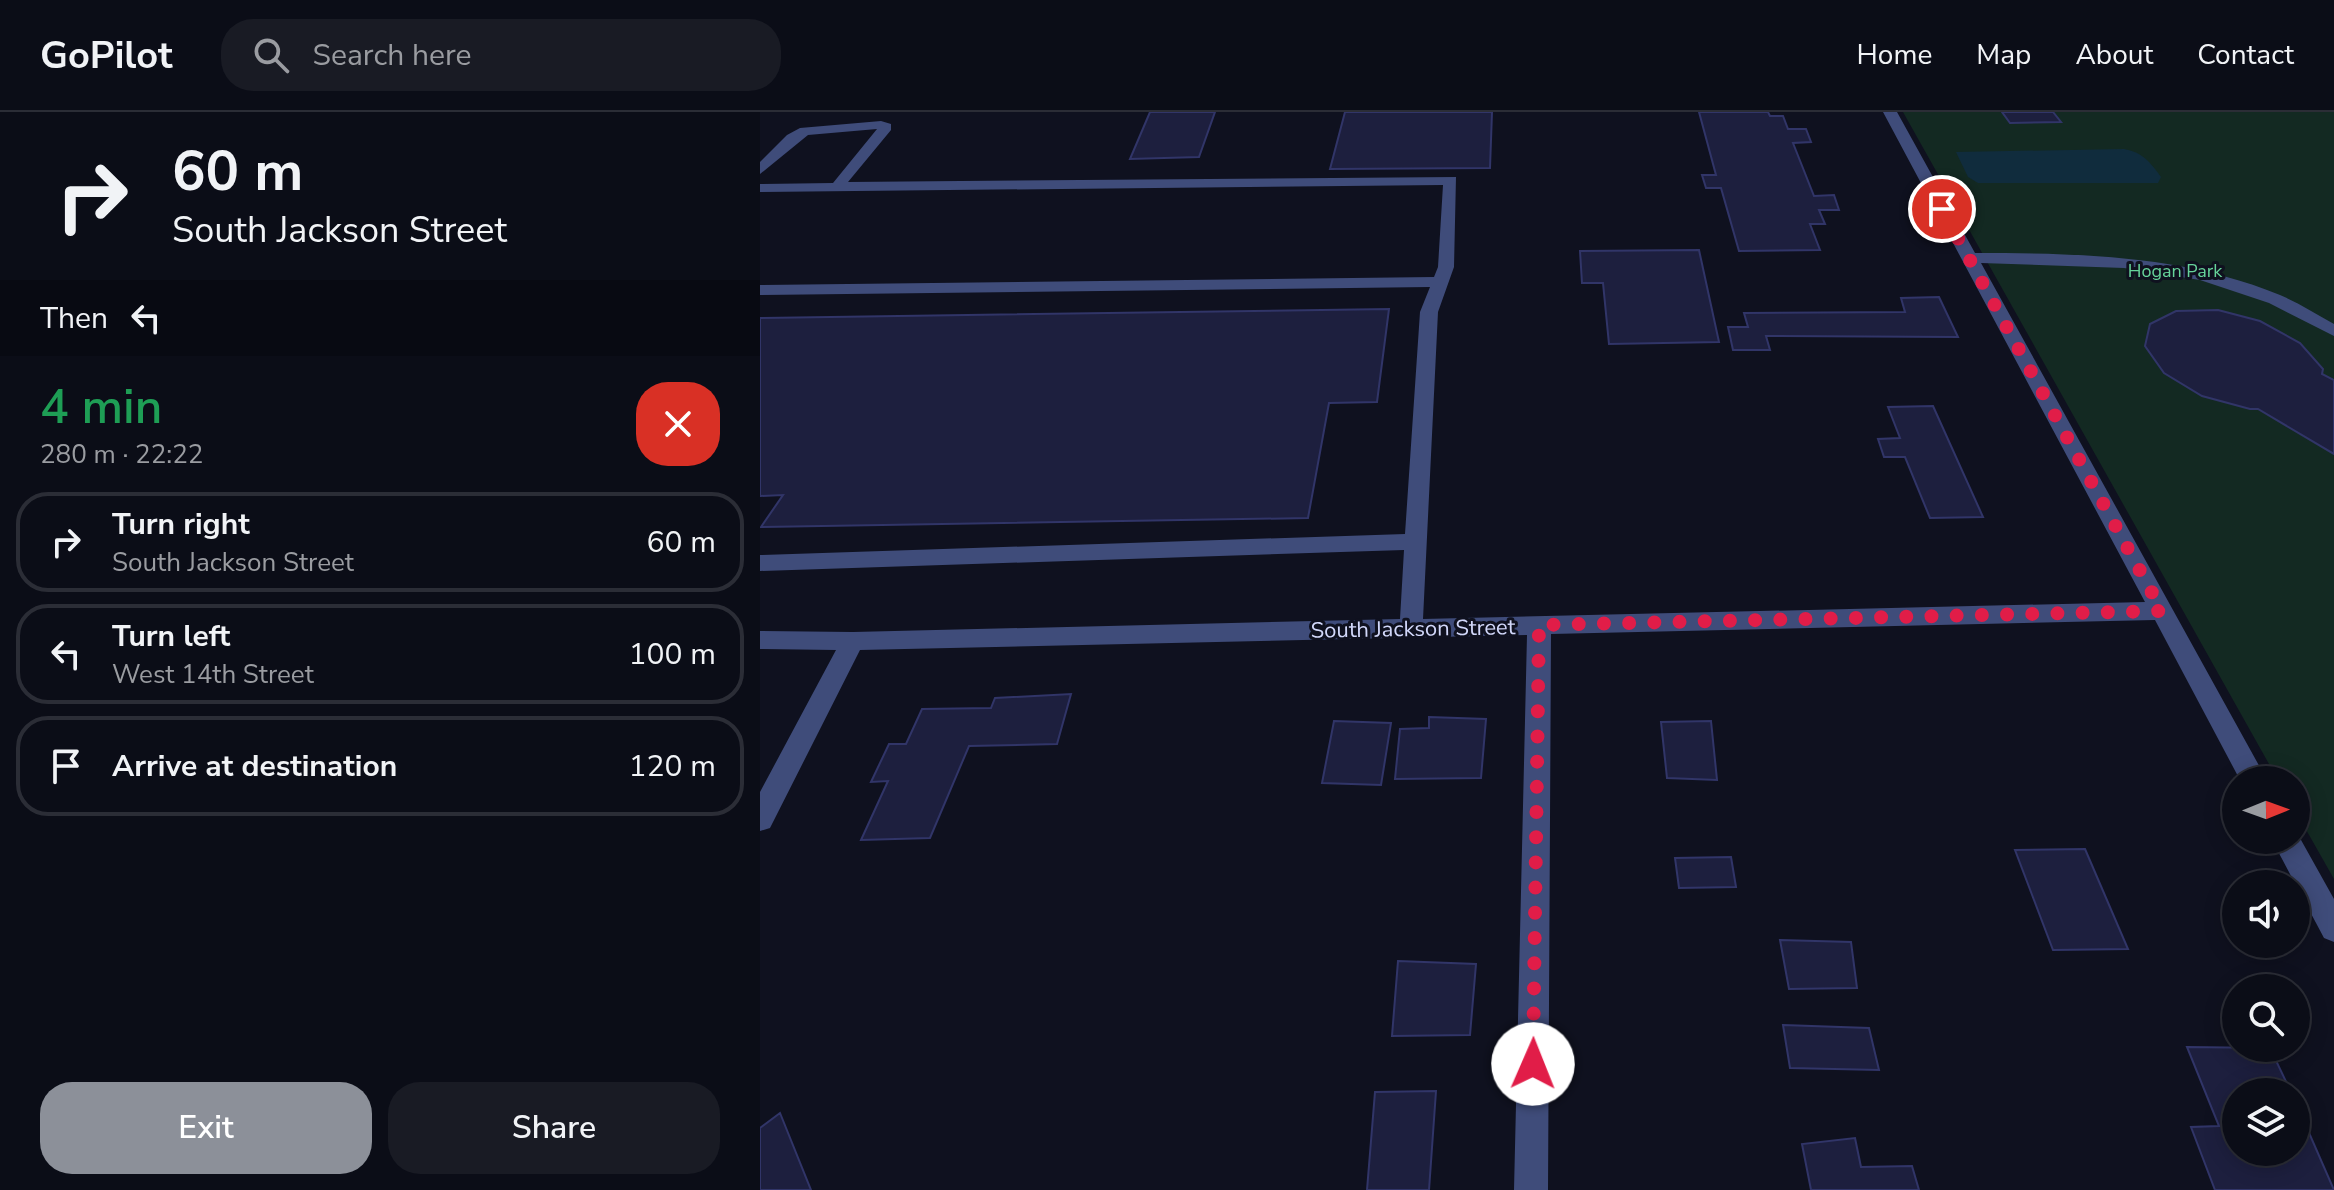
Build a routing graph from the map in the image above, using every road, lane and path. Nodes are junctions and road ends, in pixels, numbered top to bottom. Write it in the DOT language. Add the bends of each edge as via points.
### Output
graph roads {
  1 [pos="1890,112"];
  2 [pos="760,170"];
  3 [pos="837,187"];
  4 [pos="760,188"];
  5 [pos="1968,258"];
  6 [pos="1442,282"];
  7 [pos="760,290"];
  8 [pos="2334,331"];
  9 [pos="1417,542"];
  10 [pos="760,563"];
  11 [pos="2162,611"];
  12 [pos="1539,625"];
  13 [pos="1411,628"];
  14 [pos="760,640"];
  15 [pos="853,641"];
  16 [pos="2246,766"];
  17 [pos="760,819"];
  18 [pos="2294,854"];
  19 [pos="2334,928"];
  20 [pos="1531,1190"];
  1 -- 5 [label="street"];
  2 -- 3 [label="street" via="805,131 886,127"];
  3 -- 4 [label="street"];
  3 -- 6 [label="street" via="1451,180"];
  5 -- 8 [label="street" via="2072,258 2204,276 2274,299"];
  5 -- 11 [label="street"];
  6 -- 7 [label="street"];
  6 -- 9 [label="street" via="1429,312"];
  9 -- 10 [label="street"];
  9 -- 13 [label="street"];
  11 -- 12 [label="street, South Jackson Street"];
  11 -- 16 [label="street"];
  12 -- 13 [label="street, South Jackson Street"];
  12 -- 20 [label="street"];
  13 -- 15 [label="street, South Jackson Street"];
  14 -- 15 [label="street, South Jackson Street"];
  15 -- 17 [label="street"];
  18 -- 19 [label="street"];
}
